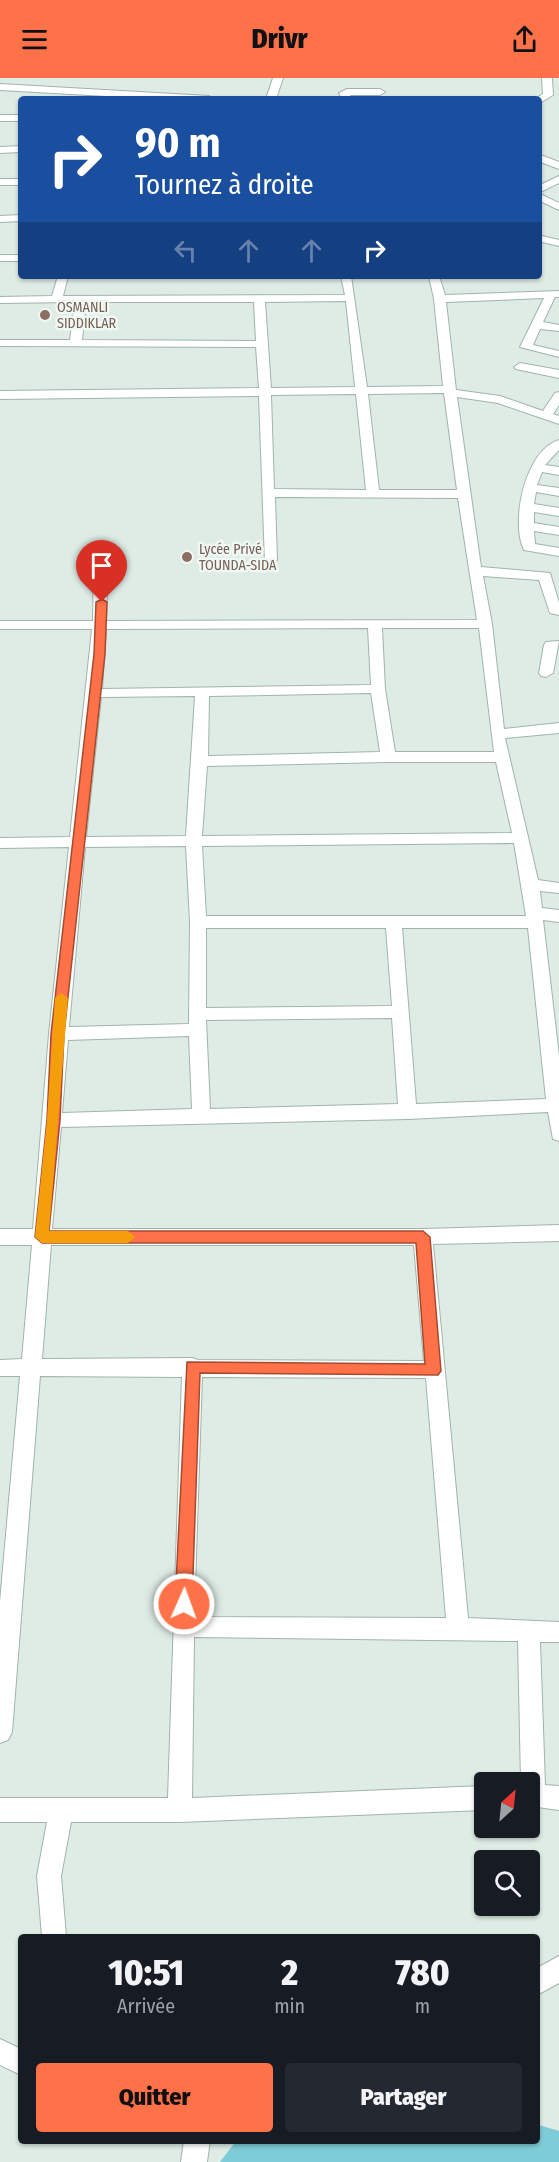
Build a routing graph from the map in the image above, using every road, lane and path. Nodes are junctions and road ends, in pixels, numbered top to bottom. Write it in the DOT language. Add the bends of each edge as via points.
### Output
graph roads {
  1 [pos="279,78"];
  2 [pos="547,78"];
  3 [pos="374,81"];
  4 [pos="0,87"];
  5 [pos="381,95"];
  6 [pos="157,96"];
  7 [pos="272,96"];
  8 [pos="346,96"];
  9 [pos="542,98"];
  10 [pos="0,118"];
  11 [pos="18,118"];
  12 [pos="18,149"];
  13 [pos="0,150"];
  14 [pos="542,159"];
  15 [pos="559,166"];
  16 [pos="559,179"];
  17 [pos="0,182"];
  18 [pos="18,182"];
  19 [pos="542,188"];
  20 [pos="542,198"];
  21 [pos="559,207"];
  22 [pos="18,218"];
  23 [pos="0,219"];
  24 [pos="542,239"];
  25 [pos="559,243"];
  26 [pos="0,258"];
  27 [pos="18,258"];
  28 [pos="62,279"];
  29 [pos="347,279"];
  30 [pos="438,279"];
  31 [pos="555,294"];
  32 [pos="351,298"];
  33 [pos="57,299"];
  34 [pos="81,299"];
  35 [pos="260,299"];
  36 [pos="440,299"];
  37 [pos="0,300"];
  38 [pos="537,325"];
  39 [pos="559,328"];
  40 [pos="76,341"];
  41 [pos="0,343"];
  42 [pos="261,344"];
  43 [pos="559,354"];
  44 [pos="520,367"];
  45 [pos="559,374"];
  46 [pos="361,391"];
  47 [pos="452,391"];
  48 [pos="266,392"];
  49 [pos="0,395"];
  50 [pos="559,396"];
  51 [pos="546,415"];
  52 [pos="559,420"];
  53 [pos="559,444"];
  54 [pos="537,468"];
  55 [pos="559,471"];
  56 [pos="531,488"];
  57 [pos="559,492"];
  58 [pos="268,493"];
  59 [pos="373,494"];
  60 [pos="465,494"];
  61 [pos="528,507"];
  62 [pos="559,512"];
  63 [pos="528,526"];
  64 [pos="559,531"];
  65 [pos="559,552"];
  66 [pos="101,560"];
  67 [pos="270,560"];
  68 [pos="475,571"];
  69 [pos="559,611"];
  70 [pos="375,623"];
  71 [pos="102,624"];
  72 [pos="485,624"];
  73 [pos="0,625"];
  74 [pos="559,645"];
  75 [pos="546,673"];
  76 [pos="378,689"];
  77 [pos="202,691"];
  78 [pos="95,693"];
  79 [pos="559,728"];
  80 [pos="497,734"];
  81 [pos="501,757"];
  82 [pos="388,758"];
  83 [pos="200,761"];
  84 [pos="519,838"];
  85 [pos="194,839"];
  86 [pos="77,842"];
  87 [pos="0,843"];
  88 [pos="531,884"];
  89 [pos="559,888"];
  90 [pos="559,916"];
  91 [pos="534,918"];
  92 [pos="198,922"];
  93 [pos="394,924"];
  94 [pos="402,1012"];
  95 [pos="197,1022"];
  96 [pos="58,1034"];
  97 [pos="555,1105"];
  98 [pos="408,1112"];
  99 [pos="201,1114"];
  100 [pos="54,1120"];
  101 [pos="559,1134"];
  102 [pos="559,1233"];
  103 [pos="0,1237"];
  104 [pos="42,1237"];
  105 [pos="423,1237"];
  106 [pos="192,1366"];
  107 [pos="31,1367"];
  108 [pos="0,1368"];
  109 [pos="433,1371"];
  110 [pos="183,1627"];
  111 [pos="458,1628"];
  112 [pos="529,1631"];
  113 [pos="559,1632"];
  114 [pos="0,1732"];
  115 [pos="531,1772"];
  116 [pos="540,1796"];
  117 [pos="474,1798"];
  118 [pos="559,1798"];
  119 [pos="0,1810"];
  120 [pos="180,1810"];
  121 [pos="61,1811"];
  122 [pos="54,1934"];
  123 [pos="559,1969"];
  124 [pos="540,1980"];
  125 [pos="0,2052"];
  126 [pos="18,2061"];
  127 [pos="196,2144"];
  128 [pos="194,2162"];
  1 -- 7 [label="street"];
  2 -- 9 [label="street" via="548,94"];
  3 -- 5 [label="street"];
  4 -- 6 [label="street"];
  5 -- 8 [label="street" via="346,92"];
  10 -- 11 [label="street"];
  12 -- 13 [label="street"];
  14 -- 15 [label="street"];
  16 -- 19 [label="street"];
  17 -- 18 [label="street"];
  20 -- 21 [label="street"];
  22 -- 23 [label="street"];
  24 -- 25 [label="street"];
  26 -- 27 [label="street"];
  28 -- 33 [label="street"];
  29 -- 32 [label="street"];
  30 -- 36 [label="street"];
  31 -- 36 [label="street"];
  31 -- 38 [label="street"];
  32 -- 35 [label="street"];
  32 -- 46 [label="street"];
  33 -- 34 [label="street"];
  33 -- 37 [label="street"];
  34 -- 35 [label="street"];
  34 -- 40 [label="street"];
  35 -- 42 [label="street"];
  36 -- 47 [label="street"];
  38 -- 39 [label="street"];
  38 -- 43 [label="street" via="526,347"];
  40 -- 41 [label="street"];
  40 -- 42 [label="street"];
  42 -- 48 [label="street"];
  44 -- 45 [label="street"];
  46 -- 47 [label="street"];
  46 -- 48 [label="street"];
  46 -- 59 [label="street"];
  47 -- 51 [label="street" via="491,397"];
  47 -- 60 [label="street"];
  48 -- 49 [label="street"];
  48 -- 58 [label="street"];
  50 -- 51 [label="street"];
  51 -- 52 [label="street"];
  53 -- 54 [label="street"];
  54 -- 55 [label="street"];
  54 -- 56 [label="street"];
  56 -- 57 [label="street"];
  56 -- 61 [label="street"];
  58 -- 59 [label="street"];
  58 -- 67 [label="street"];
  59 -- 60 [label="street"];
  60 -- 68 [label="street"];
  61 -- 62 [label="street"];
  61 -- 63 [label="street"];
  63 -- 64 [label="street"];
  63 -- 65 [label="street" via="530,548"];
  66 -- 71 [label="street"];
  68 -- 69 [label="street" via="545,576 548,593"];
  68 -- 72 [label="street"];
  70 -- 71 [label="street"];
  70 -- 72 [label="street"];
  70 -- 76 [label="street"];
  71 -- 73 [label="street"];
  71 -- 78 [label="street"];
  72 -- 80 [label="street"];
  74 -- 75 [label="street" via="551,645"];
  76 -- 77 [label="street"];
  76 -- 82 [label="street"];
  77 -- 78 [label="street"];
  77 -- 83 [label="street"];
  78 -- 86 [label="street"];
  79 -- 80 [label="street"];
  80 -- 81 [label="street"];
  81 -- 82 [label="street"];
  81 -- 84 [label="street"];
  82 -- 83 [label="street"];
  83 -- 85 [label="street"];
  84 -- 85 [label="street"];
  84 -- 88 [label="street"];
  85 -- 86 [label="street"];
  85 -- 92 [label="street"];
  86 -- 87 [label="street"];
  86 -- 96 [label="street"];
  88 -- 89 [label="street"];
  88 -- 91 [label="street"];
  90 -- 91 [label="street"];
  91 -- 93 [label="street"];
  91 -- 97 [label="street"];
  92 -- 93 [label="street"];
  92 -- 95 [label="street"];
  93 -- 94 [label="street"];
  94 -- 95 [label="street"];
  94 -- 98 [label="street"];
  95 -- 96 [label="street"];
  95 -- 99 [label="street"];
  96 -- 100 [label="street"];
  97 -- 98 [label="street"];
  97 -- 101 [label="street"];
  98 -- 99 [label="street"];
  99 -- 100 [label="street"];
  100 -- 104 [label="street"];
  102 -- 105 [label="street"];
  103 -- 104 [label="street"];
  104 -- 105 [label="street"];
  104 -- 107 [label="street"];
  105 -- 109 [label="street"];
  106 -- 107 [label="street"];
  106 -- 109 [label="street"];
  106 -- 110 [label="street"];
  107 -- 108 [label="street"];
  107 -- 114 [label="street"];
  109 -- 111 [label="street"];
  110 -- 111 [label="street"];
  110 -- 120 [label="street"];
  111 -- 112 [label="street"];
  112 -- 113 [label="street"];
  112 -- 115 [label="street"];
  116 -- 118 [label="street"];
  117 -- 120 [label="street"];
  119 -- 121 [label="street"];
  120 -- 121 [label="street"];
  121 -- 122 [label="street" via="49,1876"];
  123 -- 124 [label="street"];
  125 -- 126 [label="street"];
  127 -- 128 [label="street"];
}
